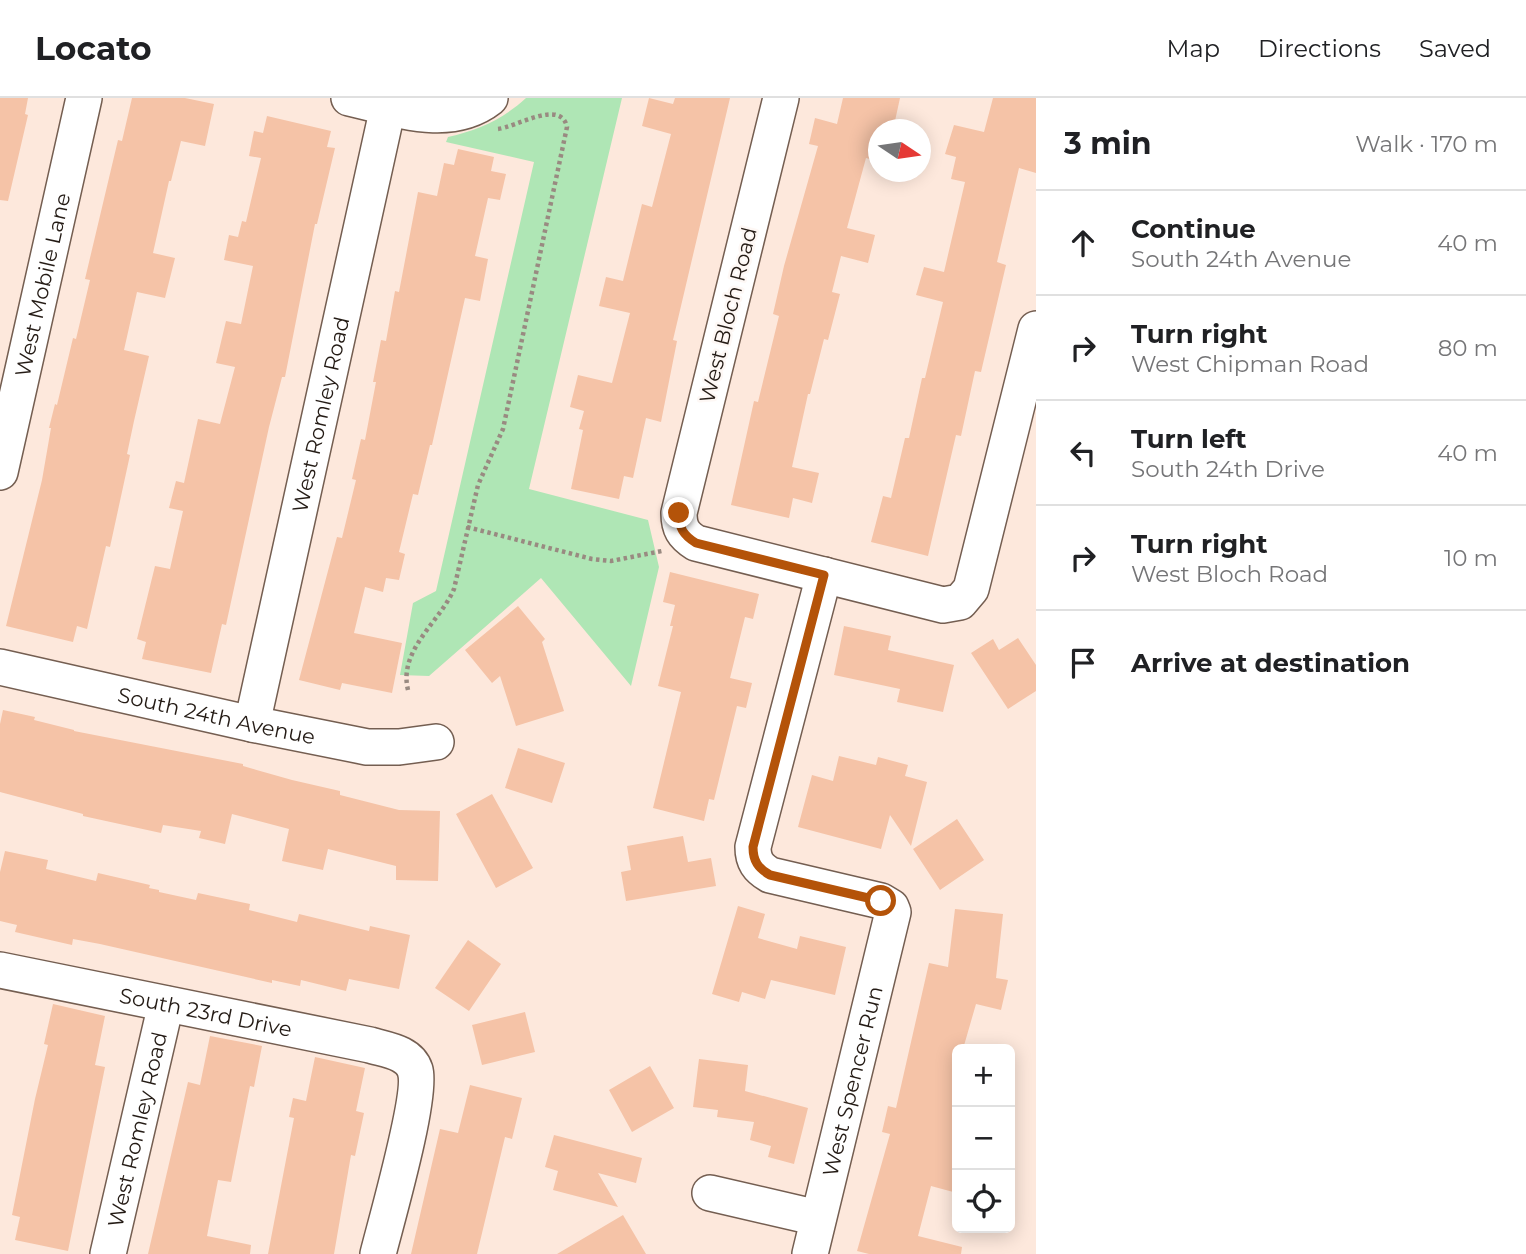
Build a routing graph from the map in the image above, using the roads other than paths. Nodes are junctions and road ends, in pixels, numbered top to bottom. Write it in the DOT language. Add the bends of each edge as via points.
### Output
graph roads {
  1 [pos="84,98"];
  2 [pos="349,98"];
  3 [pos="781,98"];
  4 [pos="388,107"];
  5 [pos="491,114"];
  6 [pos="1036,329"];
  7 [pos="0,471"];
  8 [pos="824,575"];
  9 [pos="0,667"];
  10 [pos="252,724"];
  11 [pos="436,742"];
  12 [pos="0,970"];
  13 [pos="166,1004"];
  14 [pos="710,1194"];
  15 [pos="818,1218"];
  16 [pos="108,1254"];
  17 [pos="378,1254"];
  18 [pos="810,1254"];
  1 -- 7 [label="street, West Mobile Lane"];
  2 -- 4 [label="street"];
  3 -- 8 [label="street, West Bloch Road" via="679,523 696,543"];
  4 -- 5 [label="street" via="431,115 471,110"];
  4 -- 10 [label="street, West Romley Road"];
  6 -- 8 [label="street" via="971,589 960,602 943,604"];
  8 -- 15 [label="street, West Spencer Run" via="753,847 756,864 770,875 881,901 891,907 892,919"];
  9 -- 10 [label="street, South 24th Avenue"];
  10 -- 11 [label="street, South 24th Avenue" via="367,747"];
  12 -- 13 [label="street, South 23rd Drive"];
  13 -- 16 [label="street, West Romley Road"];
  13 -- 17 [label="street, South 23rd Drive" via="370,1045 410,1061 416,1071 413,1108"];
  14 -- 15 [label="street"];
  15 -- 18 [label="street, West Spencer Run"];
}
